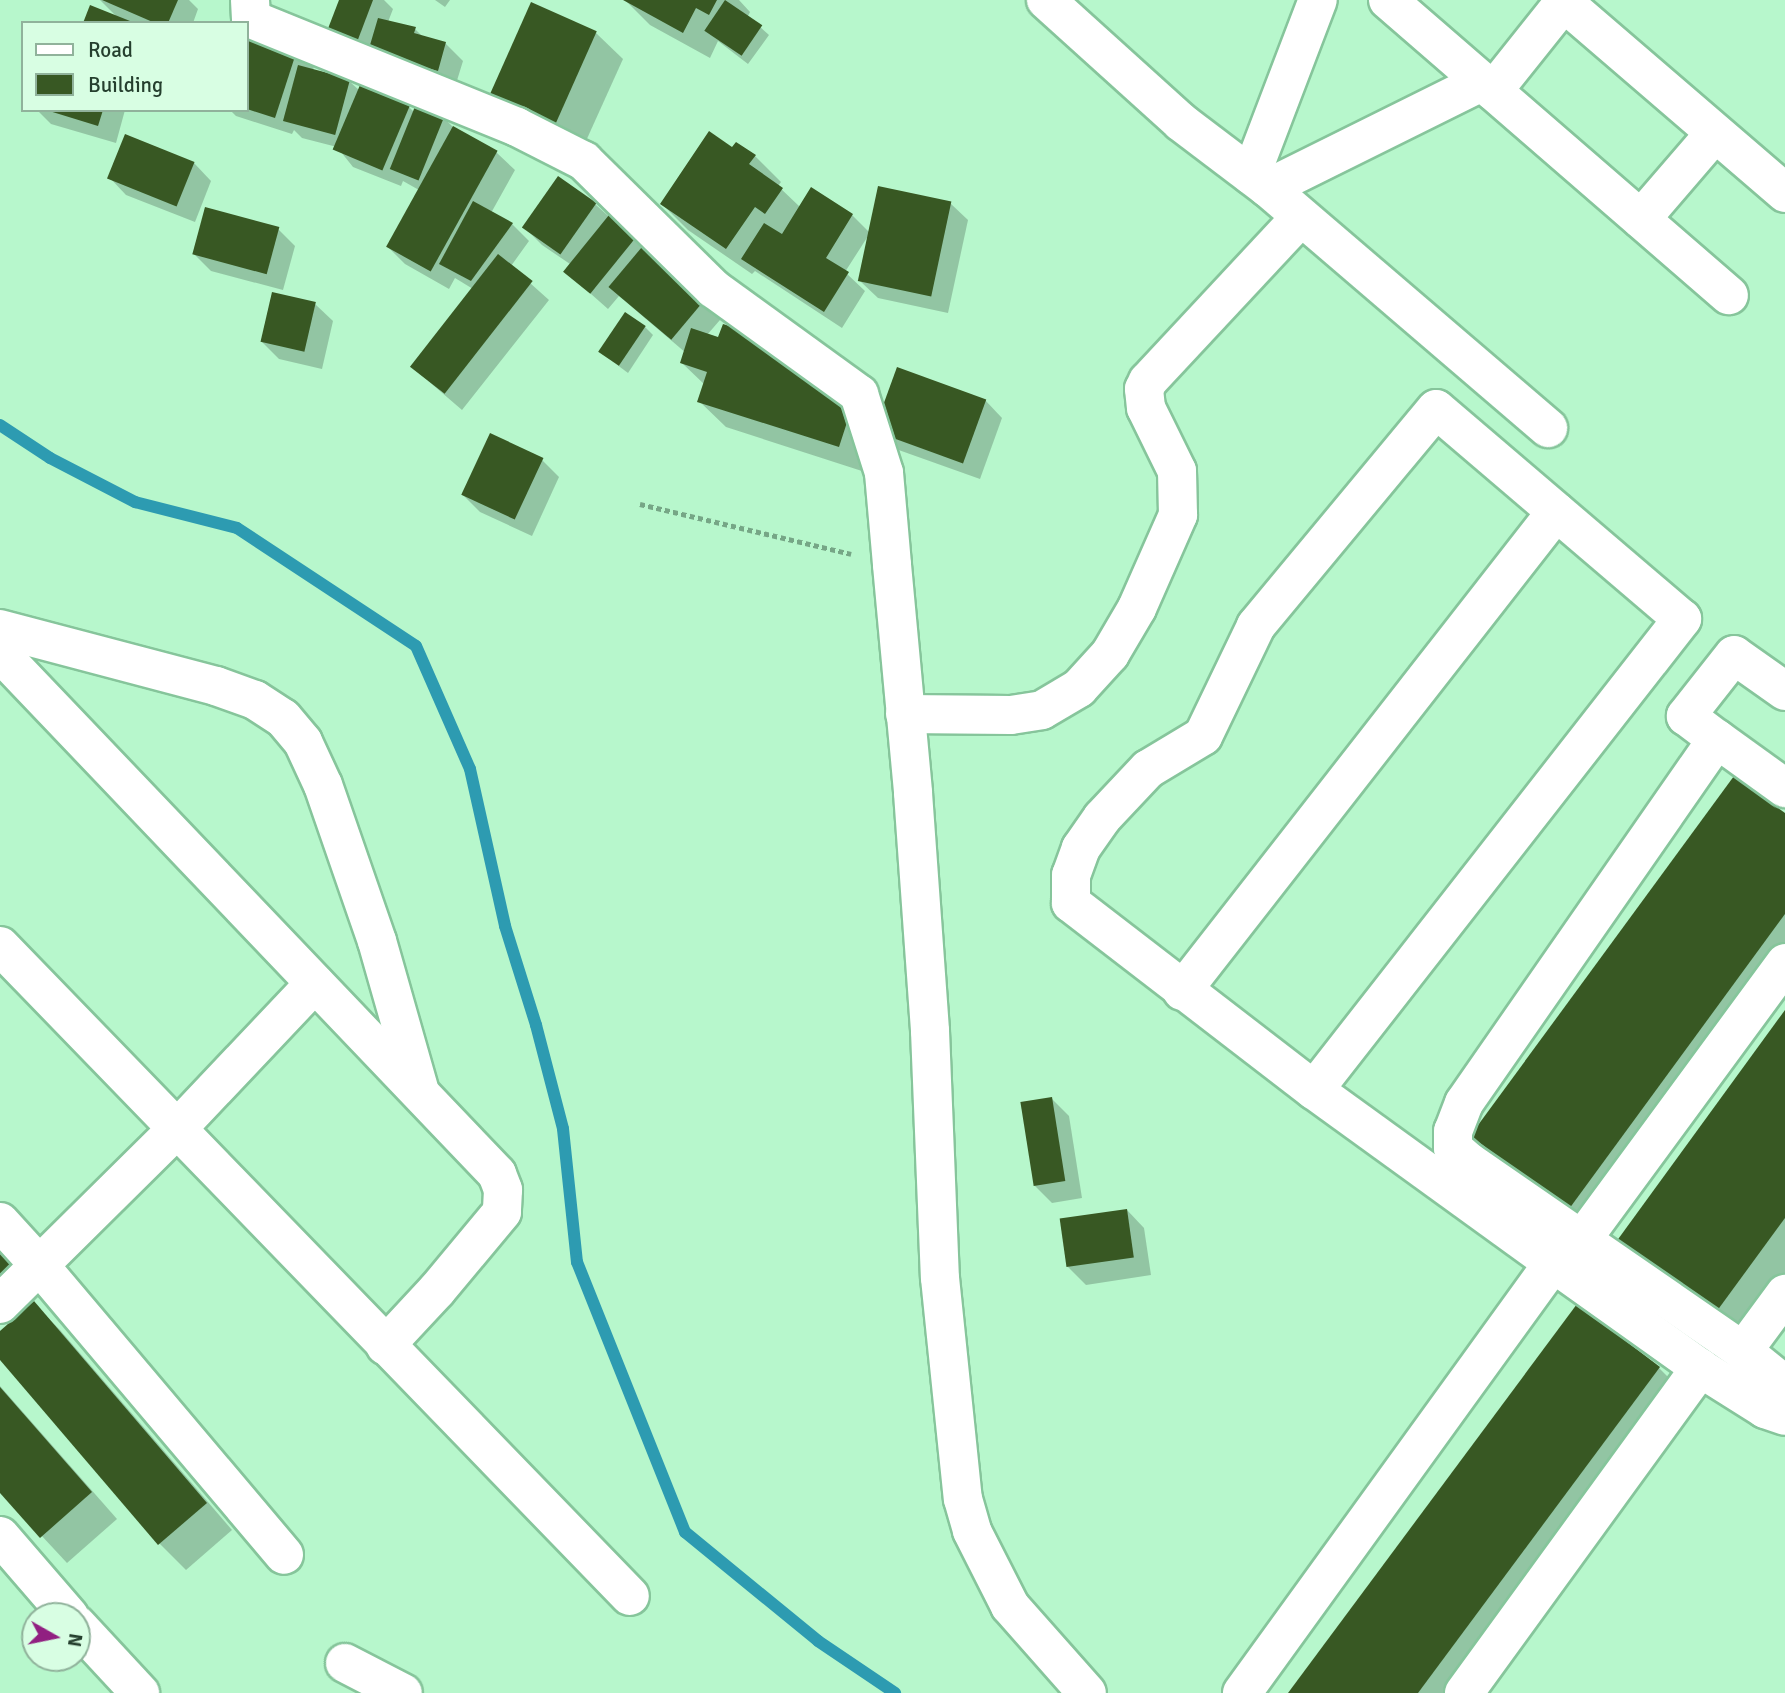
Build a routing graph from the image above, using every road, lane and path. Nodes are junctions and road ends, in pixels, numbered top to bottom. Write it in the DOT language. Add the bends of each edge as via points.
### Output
graph roads {
  1 [pos="250,0"];
  2 [pos="1046,0"];
  3 [pos="1318,0"];
  4 [pos="1388,0"];
  5 [pos="1563,1"];
  6 [pos="1488,87"];
  7 [pos="1715,133"];
  8 [pos="1260,182"];
  9 [pos="1785,193"];
  10 [pos="1301,217"];
  11 [pos="1641,219"];
  12 [pos="1729,295"];
  13 [pos="1548,428"];
  14 [pos="640,504"];
  15 [pos="1556,512"];
  16 [pos="892,565"];
  17 [pos="0,629"];
  18 [pos="0,653"];
  19 [pos="1785,691"];
  20 [pos="905,714"];
  21 [pos="1717,739"];
  22 [pos="1785,788"];
  23 [pos="0,946"];
  24 [pos="1785,963"];
  25 [pos="315,983"];
  26 [pos="1182,991"];
  27 [pos="1314,1090"];
  28 [pos="421,1094"];
  29 [pos="176,1130"];
  30 [pos="0,1223"];
  31 [pos="1567,1252"];
  32 [pos="40,1266"];
  33 [pos="1785,1294"];
  34 [pos="0,1304"];
  35 [pos="385,1346"];
  36 [pos="1743,1351"];
  37 [pos="1700,1368"];
  38 [pos="1785,1385"];
  39 [pos="1785,1416"];
  40 [pos="0,1536"];
  41 [pos="284,1555"];
  42 [pos="13,1573"];
  43 [pos="630,1596"];
  44 [pos="51,1602"];
  45 [pos="91,1640"];
  46 [pos="345,1662"];
  47 [pos="140,1693"];
  48 [pos="403,1693"];
  49 [pos="1087,1693"];
  50 [pos="1242,1693"];
  51 [pos="1464,1693"];
  1 -- 16 [label="street" via="251,19 517,127 584,161 714,289 859,394 884,473"];
  2 -- 8 [label="street" via="1181,122"];
  3 -- 8 [label="street"];
  4 -- 6 [label="street"];
  5 -- 6 [label="street"];
  5 -- 7 [label="street"];
  6 -- 8 [label="street"];
  6 -- 11 [label="street"];
  7 -- 9 [label="street"];
  7 -- 11 [label="street"];
  8 -- 10 [label="street"];
  10 -- 13 [label="street"];
  10 -- 20 [label="street" via="1144,389 1146,408 1177,471 1178,515 1137,608 1110,654 1079,688 1042,710 1011,715"];
  11 -- 12 [label="street"];
  14 -- 16 [label="path"];
  15 -- 26 [label="street"];
  15 -- 26 [label="street" via="1436,409 1256,626 1203,736 1148,769 1102,818 1071,875 1071,903"];
  15 -- 27 [label="street" via="1682,619"];
  16 -- 20 [label="street"];
  17 -- 28 [label="street" via="216,686 255,700 283,718 303,741 323,785 377,941"];
  18 -- 25 [label="street"];
  19 -- 21 [label="street" via="1734,655 1686,716"];
  20 -- 49 [label="street" via="930,1031 940,1278 963,1499 972,1531 1010,1606"];
  21 -- 22 [label="street"];
  21 -- 31 [label="street" via="1464,1103 1453,1131 1454,1148"];
  23 -- 29 [label="street"];
  24 -- 31 [label="street"];
  25 -- 28 [label="street"];
  25 -- 29 [label="street"];
  26 -- 27 [label="street"];
  27 -- 31 [label="street"];
  28 -- 35 [label="street" via="497,1174 503,1190 502,1212"];
  29 -- 32 [label="street"];
  29 -- 35 [label="street"];
  30 -- 32 [label="street"];
  31 -- 36 [label="street"];
  31 -- 37 [label="street"];
  31 -- 50 [label="street"];
  32 -- 34 [label="street"];
  32 -- 41 [label="street"];
  33 -- 36 [label="street"];
  35 -- 43 [label="street"];
  36 -- 38 [label="street"];
  37 -- 39 [label="street" via="1765,1409"];
  37 -- 51 [label="street"];
  40 -- 42 [label="street"];
  42 -- 44 [label="street"];
  45 -- 47 [label="street"];
  46 -- 48 [label="street"];
}
